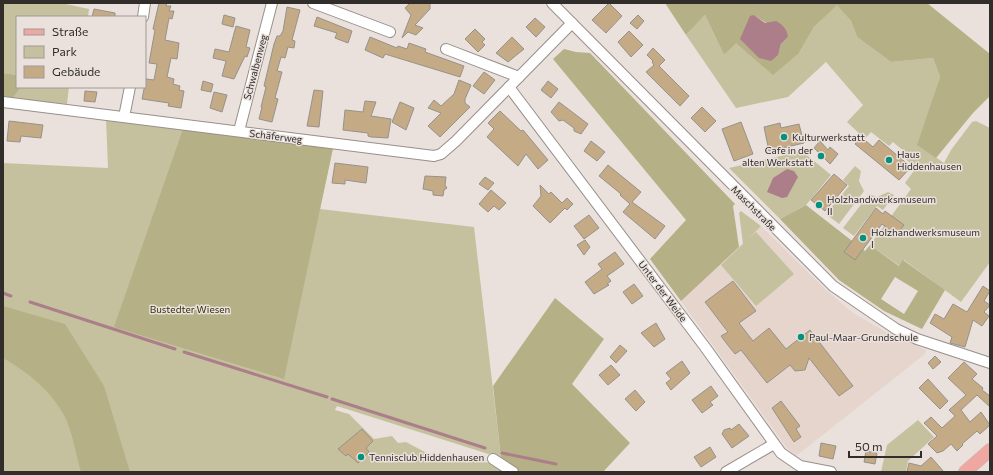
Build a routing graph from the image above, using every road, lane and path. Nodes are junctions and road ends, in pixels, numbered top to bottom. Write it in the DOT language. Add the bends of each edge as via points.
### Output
graph roads {
  1 [pos="145,3"];
  2 [pos="272,3"];
  3 [pos="313,3"];
  4 [pos="552,3"];
  5 [pos="143,16"];
  6 [pos="572,23"];
  7 [pos="390,32"];
  8 [pos="446,49"];
  9 [pos="519,77"];
  10 [pos="509,87"];
  11 [pos="130,88"];
  12 [pos="3,102"];
  13 [pos="124,117"];
  14 [pos="239,131"];
  15 [pos="990,364"];
  16 [pos="774,444"];
  17 [pos="990,450"];
  18 [pos="493,459"];
  19 [pos="513,472"];
  20 [pos="726,472"];
  21 [pos="831,472"];
  22 [pos="965,472"];
  1 -- 5 [label="street"];
  2 -- 14 [label="street, Schwalbenweg"];
  3 -- 7 [label="street"];
  4 -- 6 [label="street, Maschstraße"];
  6 -- 9 [label="street, Schäferweg"];
  6 -- 15 [label="street, Maschstraße" via="833,286 896,329 917,339"];
  8 -- 9 [label="street"];
  9 -- 10 [label="street, Schäferweg"];
  10 -- 14 [label="street, Schäferweg" via="441,154 434,156"];
  10 -- 16 [label="street, Unter der Weide" via="705,346"];
  11 -- 13 [label="street"];
  12 -- 13 [label="street, Schäferweg"];
  13 -- 14 [label="street, Schäferweg"];
  16 -- 20 [label="street"];
  16 -- 21 [label="street, Unter der Weide" via="795,463"];
  17 -- 22 [label="main road"];
  18 -- 19 [label="street"];
}
